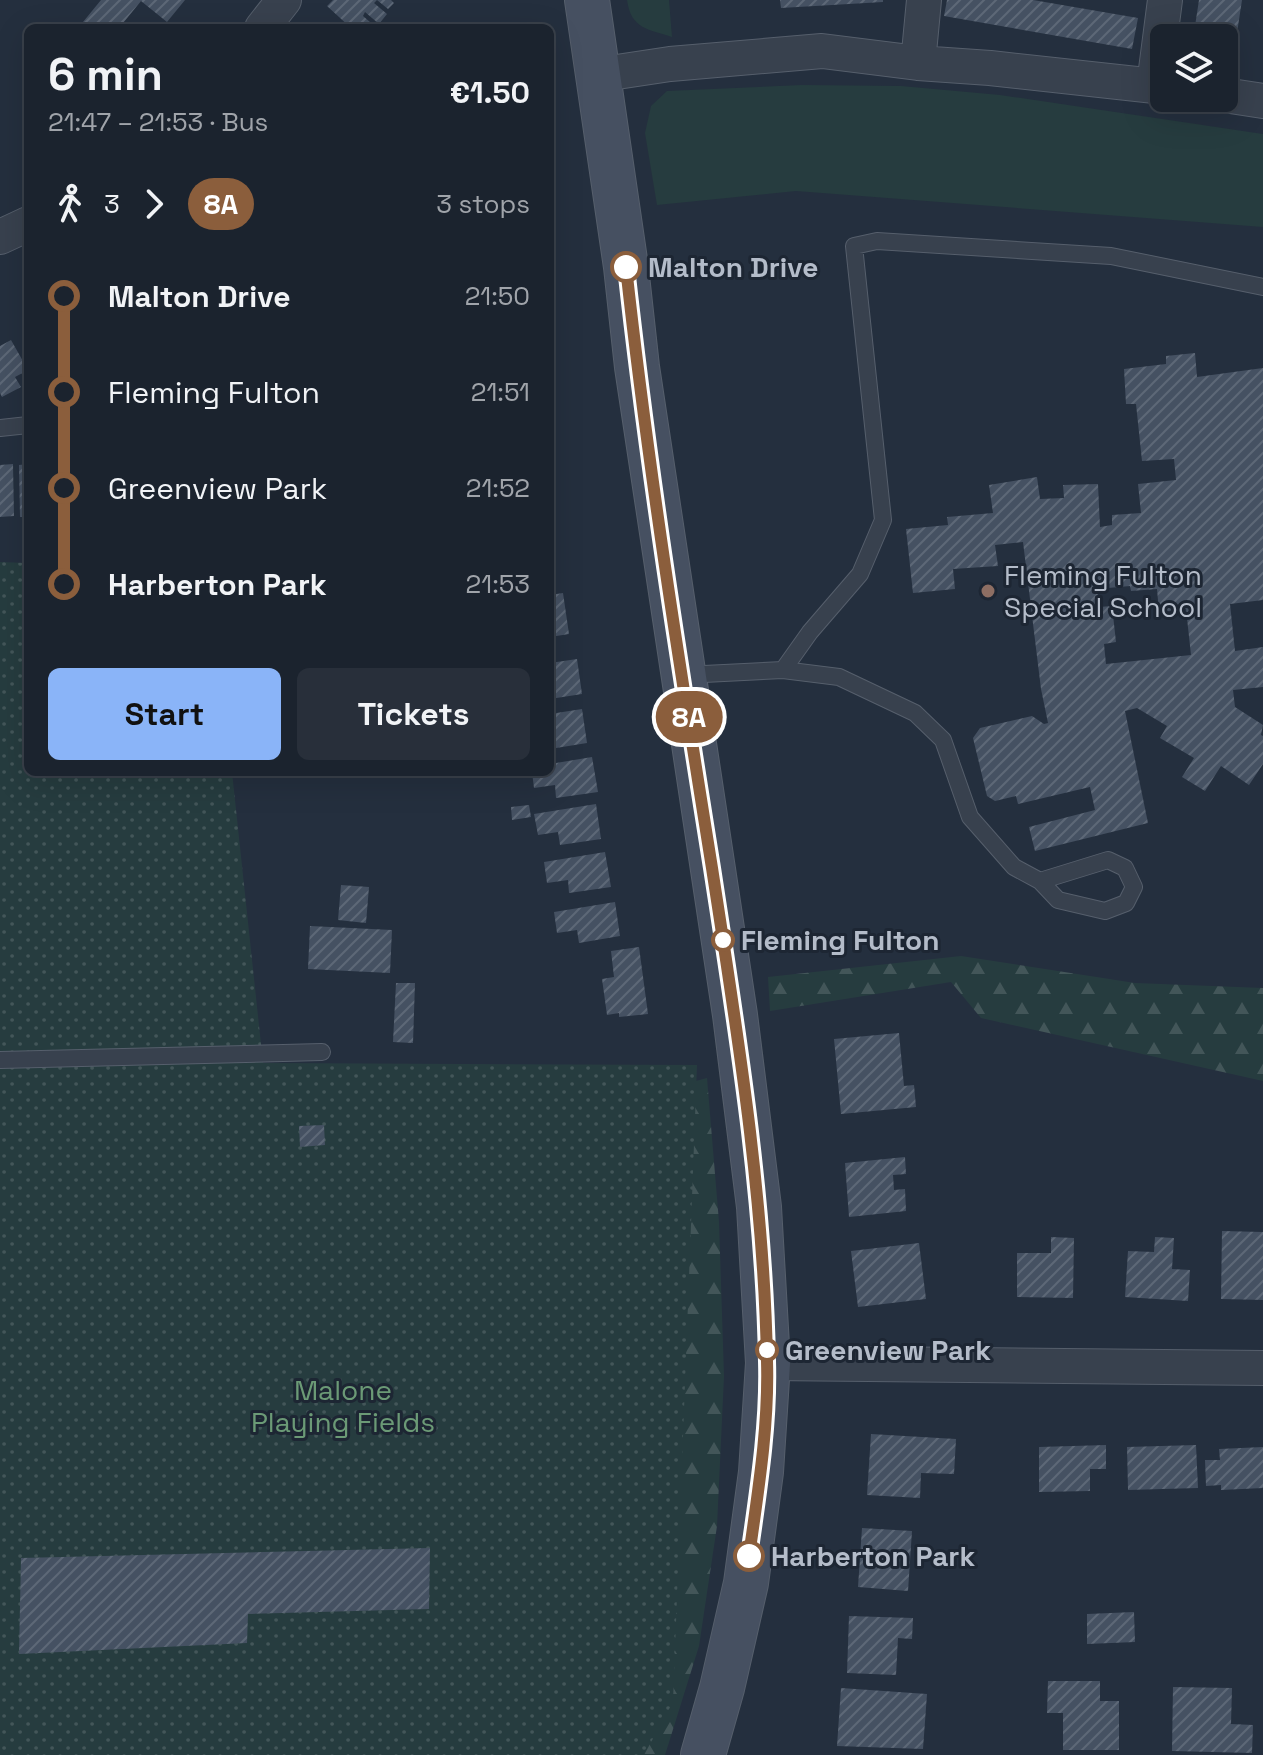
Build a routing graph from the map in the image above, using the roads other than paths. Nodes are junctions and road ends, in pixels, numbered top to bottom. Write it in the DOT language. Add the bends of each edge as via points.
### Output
graph roads {
  1 [pos="284,0"];
  2 [pos="587,0"];
  3 [pos="924,0"];
  4 [pos="1165,0"];
  5 [pos="265,24"];
  6 [pos="1163,24"];
  7 [pos="918,63"];
  8 [pos="597,75"];
  9 [pos="1150,85"];
  10 [pos="1238,97"];
  11 [pos="1263,101"];
  12 [pos="24,226"];
  13 [pos="0,237"];
  14 [pos="1263,287"];
  15 [pos="24,425"];
  16 [pos="0,428"];
  17 [pos="783,670"];
  18 [pos="682,675"];
  19 [pos="1040,881"];
  20 [pos="322,1052"];
  21 [pos="0,1060"];
  22 [pos="768,1363"];
  23 [pos="1263,1368"];
  24 [pos="703,1755"];
  1 -- 5 [label="street"];
  2 -- 8 [label="main road"];
  3 -- 7 [label="street"];
  4 -- 6 [label="street"];
  7 -- 8 [label="street" via="822,51"];
  7 -- 9 [label="street"];
  8 -- 18 [label="main road"];
  10 -- 11 [label="street"];
  12 -- 13 [label="street"];
  14 -- 17 [label="lane" via="1111,256 877,241 854,246 883,520 860,574"];
  15 -- 16 [label="lane"];
  17 -- 18 [label="lane"];
  17 -- 19 [label="lane" via="839,677 915,713 943,740 970,817 1014,867"];
  18 -- 22 [label="main road" via="759,1207"];
  19 -- 19 [label="lane" via="1108,860 1125,868 1134,887 1126,903 1105,911 1058,900"];
  20 -- 21 [label="lane"];
  22 -- 23 [label="street"];
  22 -- 24 [label="main road" via="746,1583"];
}
